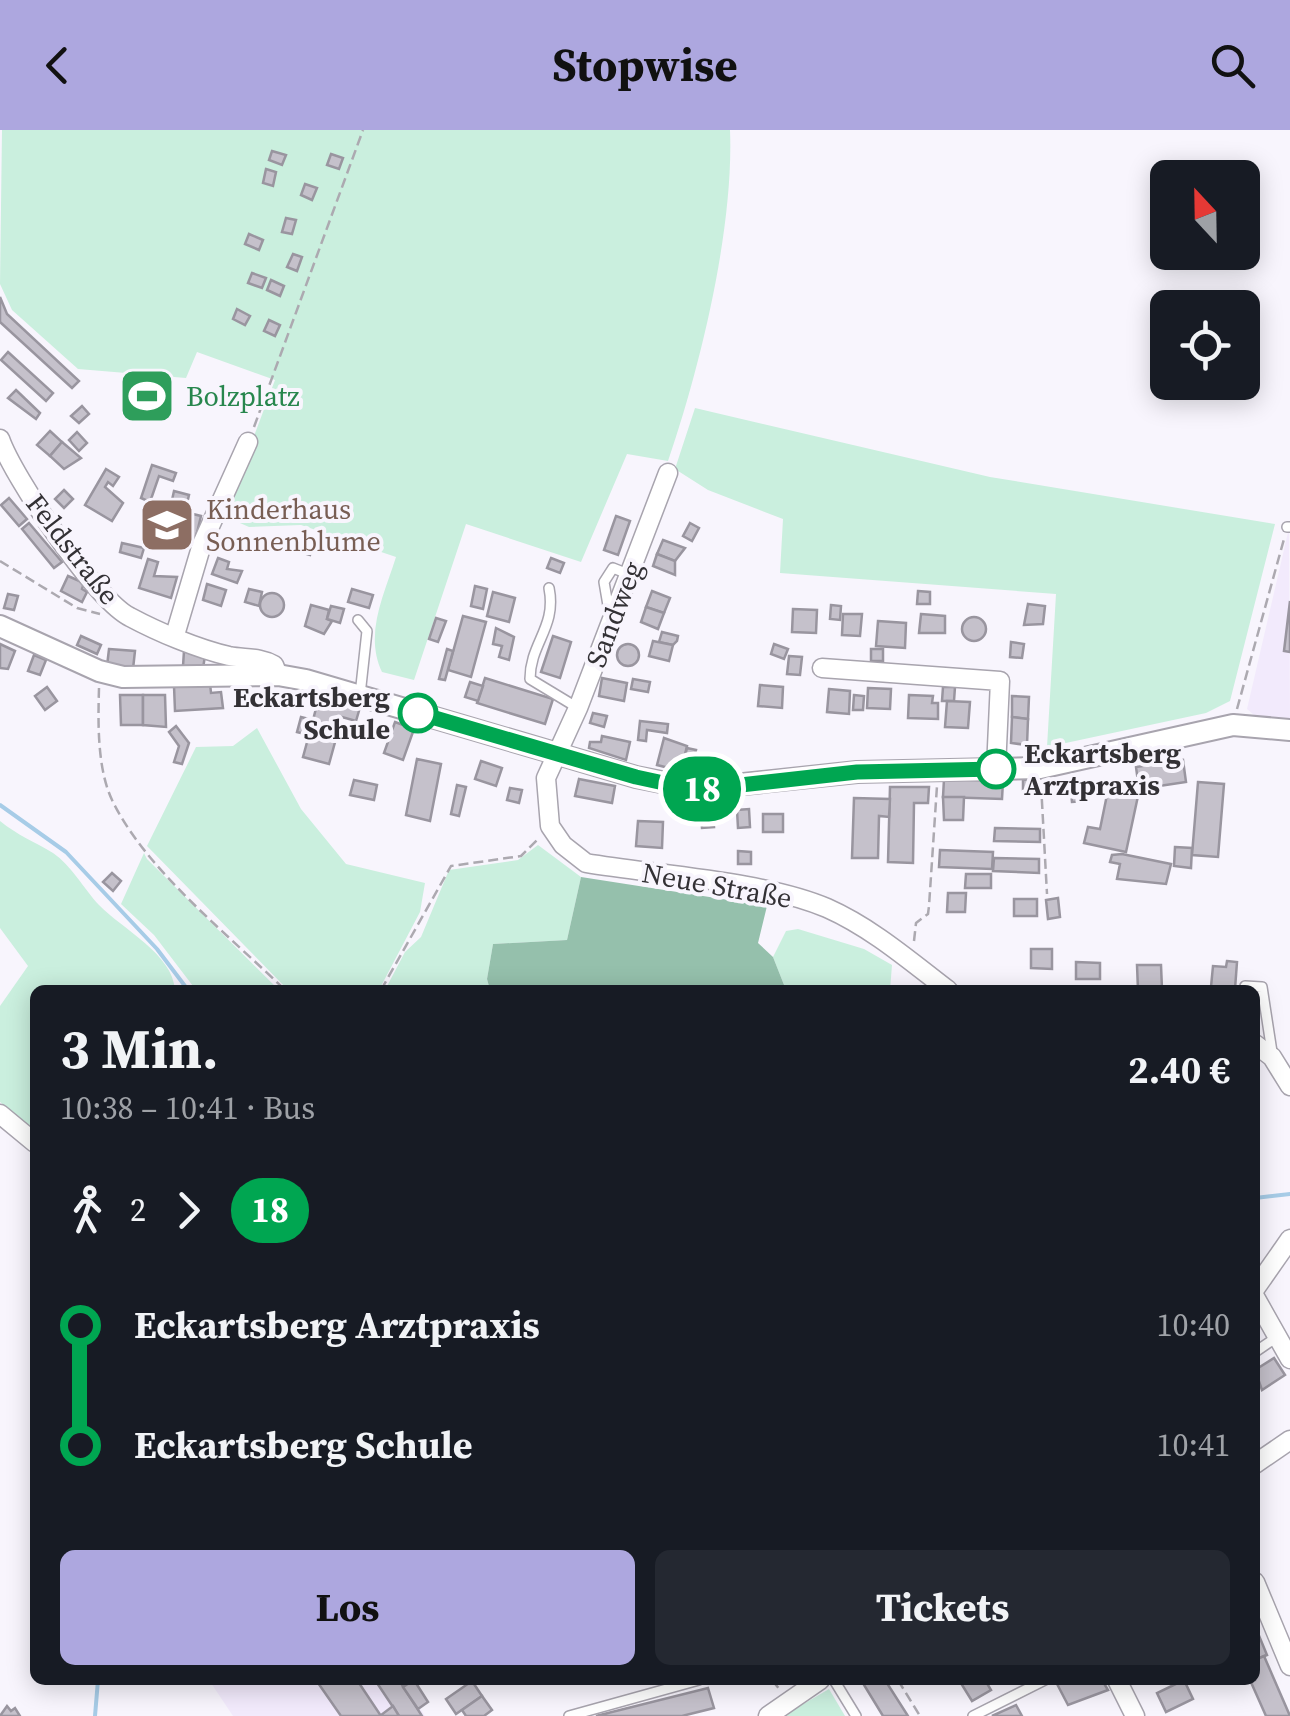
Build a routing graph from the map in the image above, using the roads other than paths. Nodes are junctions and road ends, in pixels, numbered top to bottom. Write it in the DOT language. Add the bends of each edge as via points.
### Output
graph roads {
  1 [pos="0,439"];
  2 [pos="248,442"];
  3 [pos="668,473"];
  4 [pos="549,588"];
  5 [pos="358,620"];
  6 [pos="0,626"];
  7 [pos="175,635"];
  8 [pos="822,668"];
  9 [pos="278,676"];
  10 [pos="360,695"];
  11 [pos="578,708"];
  12 [pos="1290,730"];
  13 [pos="558,754"];
  14 [pos="996,769"];
  15 [pos="942,985"];
  16 [pos="1260,987"];
  17 [pos="1260,1048"];
  18 [pos="1272,1057"];
  19 [pos="1290,1086"];
  20 [pos="0,1114"];
  21 [pos="30,1138"];
  22 [pos="1290,1239"];
  23 [pos="1260,1283"];
  24 [pos="1260,1306"];
  25 [pos="1278,1337"];
  26 [pos="1260,1349"];
  27 [pos="1290,1359"];
  28 [pos="1290,1440"];
  29 [pos="1260,1461"];
  30 [pos="1260,1594"];
  31 [pos="1290,1666"];
  32 [pos="681,1685"];
  33 [pos="813,1685"];
  34 [pos="837,1685"];
  35 [pos="1034,1685"];
  36 [pos="1120,1685"];
  37 [pos="569,1716"];
  38 [pos="768,1716"];
  39 [pos="856,1716"];
  40 [pos="973,1716"];
  41 [pos="1135,1716"];
  1 -- 7 [label="street, Feldstraße" via="23,484 100,590 126,616"];
  2 -- 7 [label="street" via="202,544"];
  3 -- 11 [label="street, Sandweg"];
  4 -- 11 [label="lane" via="554,611 530,679"];
  5 -- 10 [label="lane" via="367,631"];
  6 -- 9 [label="street" via="123,677"];
  7 -- 9 [label="street, Feldstraße" via="228,656 265,660"];
  8 -- 14 [label="street" via="1000,681"];
  9 -- 10 [label="street"];
  10 -- 13 [label="street"];
  11 -- 13 [label="street, Sandweg"];
  12 -- 14 [label="street" via="1233,725 1040,768"];
  13 -- 14 [label="street" via="696,790 857,772"];
  13 -- 15 [label="street, Neue Straße" via="546,778 550,826 586,863 788,896 865,928"];
  16 -- 18 [label="lane"];
  17 -- 18 [label="street"];
  18 -- 19 [label="street"];
  20 -- 21 [label="street"];
  22 -- 23 [label="street"];
  24 -- 25 [label="street"];
  25 -- 26 [label="lane"];
  25 -- 27 [label="street"];
  28 -- 29 [label="street"];
  30 -- 31 [label="street"];
  32 -- 37 [label="lane"];
  33 -- 38 [label="street"];
  34 -- 39 [label="lane"];
  35 -- 40 [label="lane"];
  36 -- 41 [label="street"];
}
